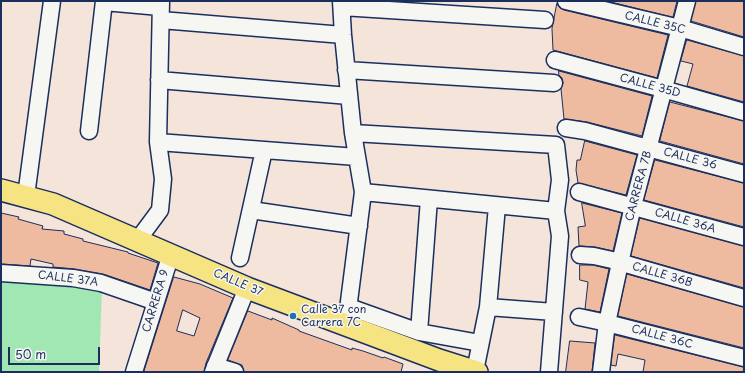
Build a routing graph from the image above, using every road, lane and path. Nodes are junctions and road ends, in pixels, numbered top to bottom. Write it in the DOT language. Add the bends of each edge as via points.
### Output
graph roads {
  1 [pos="52,1"];
  2 [pos="104,1"];
  3 [pos="566,1"];
  4 [pos="687,1"];
  5 [pos="342,4"];
  6 [pos="160,9"];
  7 [pos="545,20"];
  8 [pos="680,28"];
  9 [pos="343,35"];
  10 [pos="744,47"];
  11 [pos="556,60"];
  12 [pos="346,70"];
  13 [pos="159,80"];
  14 [pos="554,83"];
  15 [pos="663,89"];
  16 [pos="349,96"];
  17 [pos="744,112"];
  18 [pos="566,128"];
  19 [pos="89,131"];
  20 [pos="353,133"];
  21 [pos="158,142"];
  22 [pos="649,148"];
  23 [pos="264,150"];
  24 [pos="357,157"];
  25 [pos="744,174"];
  26 [pos="1,190"];
  27 [pos="363,192"];
  28 [pos="579,192"];
  29 [pos="26,196"];
  30 [pos="430,199"];
  31 [pos="497,206"];
  32 [pos="633,206"];
  33 [pos="250,210"];
  34 [pos="556,211"];
  35 [pos="359,226"];
  36 [pos="744,237"];
  37 [pos="137,241"];
  38 [pos="171,254"];
  39 [pos="580,255"];
  40 [pos="240,258"];
  41 [pos="620,263"];
  42 [pos="1,273"];
  43 [pos="247,288"];
  44 [pos="744,298"];
  45 [pos="156,302"];
  46 [pos="488,307"];
  47 [pos="554,312"];
  48 [pos="347,316"];
  49 [pos="579,317"];
  50 [pos="607,323"];
  51 [pos="419,332"];
  52 [pos="480,343"];
  53 [pos="744,358"];
  54 [pos="437,366"];
  55 [pos="214,369"];
  56 [pos="134,372"];
  57 [pos="235,372"];
  58 [pos="476,372"];
  59 [pos="549,372"];
  60 [pos="601,372"];
  1 -- 29 [label="street"];
  2 -- 6 [label="street"];
  2 -- 19 [label="street"];
  3 -- 8 [label="street, CALLE 35C"];
  4 -- 8 [label="street, CARRERA 7B"];
  5 -- 7 [label="street"];
  5 -- 9 [label="street"];
  6 -- 9 [label="street"];
  6 -- 13 [label="street"];
  8 -- 10 [label="street, CALLE 35C"];
  8 -- 15 [label="street, CARRERA 7B"];
  9 -- 12 [label="street"];
  11 -- 15 [label="street, CALLE 35D"];
  12 -- 14 [label="street"];
  12 -- 16 [label="street"];
  13 -- 16 [label="street"];
  13 -- 21 [label="street"];
  15 -- 17 [label="street, CALLE 35D"];
  15 -- 22 [label="street, CARRERA 7B"];
  16 -- 20 [label="street"];
  18 -- 22 [label="street, CALLE 36"];
  20 -- 24 [label="street"];
  20 -- 34 [label="street" via="556,145 560,180"];
  21 -- 23 [label="street"];
  21 -- 37 [label="street" via="163,179 160,210"];
  22 -- 25 [label="street, CALLE 36"];
  22 -- 32 [label="street, CARRERA 7B"];
  23 -- 24 [label="street"];
  23 -- 33 [label="street"];
  24 -- 27 [label="street"];
  26 -- 29 [label="main road, CALLE 37"];
  27 -- 30 [label="street"];
  27 -- 35 [label="street"];
  28 -- 32 [label="street, CALLE 36A"];
  29 -- 37 [label="main road, CALLE 37" via="53,204"];
  30 -- 31 [label="street"];
  30 -- 51 [label="street"];
  31 -- 34 [label="street"];
  31 -- 46 [label="street"];
  32 -- 36 [label="street, CALLE 36A"];
  32 -- 41 [label="street, CARRERA 7B"];
  33 -- 35 [label="street"];
  33 -- 40 [label="street"];
  34 -- 47 [label="street" via="560,236"];
  35 -- 48 [label="street"];
  37 -- 38 [label="main road, CALLE 37"];
  38 -- 43 [label="main road, CALLE 37"];
  38 -- 45 [label="street, CARRERA 9"];
  39 -- 41 [label="street, CALLE 36B"];
  41 -- 44 [label="street, CALLE 36B"];
  41 -- 50 [label="street, CARRERA 7B"];
  42 -- 45 [label="street, CALLE 37A" via="73,278 101,283"];
  43 -- 48 [label="main road, CALLE 37"];
  43 -- 55 [label="street"];
  45 -- 56 [label="street, CARRERA 9"];
  46 -- 47 [label="street"];
  46 -- 52 [label="street"];
  47 -- 59 [label="street"];
  48 -- 51 [label="street"];
  48 -- 54 [label="main road, CALLE 37"];
  49 -- 50 [label="street, CALLE 36C"];
  50 -- 53 [label="street, CALLE 36C"];
  50 -- 60 [label="street, CARRERA 7B"];
  51 -- 52 [label="street"];
  52 -- 58 [label="street"];
  54 -- 58 [label="main road, CALLE 37"];
  55 -- 57 [label="street"];
}
